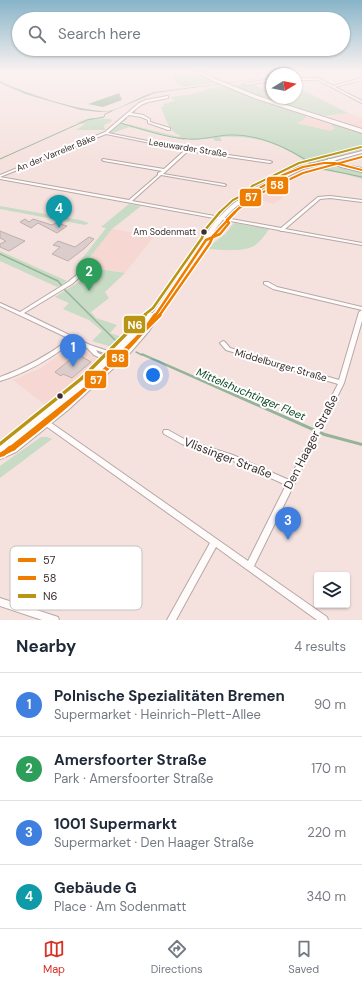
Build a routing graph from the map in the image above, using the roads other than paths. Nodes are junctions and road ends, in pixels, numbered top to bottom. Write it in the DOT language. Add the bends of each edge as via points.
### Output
graph roads {
  1 [pos="158,99"];
  2 [pos="268,99"];
  3 [pos="130,114"];
  4 [pos="169,129"];
  5 [pos="362,130"];
  6 [pos="106,133"];
  7 [pos="187,150"];
  8 [pos="362,152"];
  9 [pos="362,156"];
  10 [pos="104,160"];
  11 [pos="333,161"];
  12 [pos="270,162"];
  13 [pos="164,170"];
  14 [pos="362,170"];
  15 [pos="159,174"];
  16 [pos="0,177"];
  17 [pos="224,185"];
  18 [pos="362,201"];
  19 [pos="129,202"];
  20 [pos="224,219"];
  21 [pos="280,230"];
  22 [pos="362,244"];
  23 [pos="81,274"];
  24 [pos="266,283"];
  25 [pos="0,304"];
  26 [pos="362,310"];
  27 [pos="21,313"];
  28 [pos="74,339"];
  29 [pos="223,343"];
  30 [pos="88,346"];
  31 [pos="116,357"];
  32 [pos="107,361"];
  33 [pos="0,379"];
  34 [pos="341,383"];
  35 [pos="43,421"];
  36 [pos="166,432"];
  37 [pos="0,450"];
  38 [pos="0,455"];
  39 [pos="290,484"];
  40 [pos="214,543"];
  41 [pos="249,567"];
  42 [pos="0,602"];
  43 [pos="10,605"];
  44 [pos="24,610"];
  45 [pos="55,620"];
  46 [pos="171,620"];
  47 [pos="324,620"];
  1 -- 3 [label="street, An der Varreler Bäke" via="143,102"];
  2 -- 5 [label="highway"];
  3 -- 4 [label="street" via="145,117 149,122"];
  3 -- 6 [label="street, An der Varreler Bäke"];
  6 -- 7 [label="street, Leeuwarder Straße"];
  6 -- 16 [label="street, An der Varreler Bäke"];
  7 -- 12 [label="street, Leeuwarder Straße"];
  7 -- 13 [label="street"];
  8 -- 11 [label="main road"];
  9 -- 11 [label="main road"];
  10 -- 13 [label="street"];
  11 -- 14 [label="highway"];
  11 -- 20 [label="main road" via="301,168 254,191 246,200 236,204"];
  13 -- 15 [label="street"];
  15 -- 17 [label="street"];
  15 -- 19 [label="street"];
  16 -- 19 [label="street"];
  18 -- 21 [label="street" via="319,198"];
  19 -- 20 [label="street"];
  20 -- 21 [label="street"];
  20 -- 31 [label="main road" via="206,240 146,329"];
  21 -- 22 [label="street"];
  23 -- 27 [label="street"];
  24 -- 26 [label="street" via="275,288"];
  25 -- 27 [label="street"];
  26 -- 34 [label="street, Den Haager Straße"];
  27 -- 28 [label="street"];
  28 -- 30 [label="street"];
  28 -- 33 [label="street" via="42,361"];
  29 -- 34 [label="street, Middelburger Straße" via="228,349"];
  30 -- 31 [label="street"];
  30 -- 32 [label="street"];
  31 -- 32 [label="main road"];
  31 -- 35 [label="main road" via="85,390"];
  32 -- 35 [label="main road"];
  34 -- 39 [label="street, Den Haager Straße"];
  35 -- 37 [label="main road"];
  35 -- 38 [label="main road" via="13,449"];
  35 -- 40 [label="street"];
  36 -- 39 [label="street, Vlissinger Straße" via="184,442 231,457"];
  39 -- 41 [label="street, Den Haager Straße"];
  40 -- 41 [label="street"];
  40 -- 46 [label="street"];
  41 -- 47 [label="street"];
  42 -- 43 [label="street"];
  44 -- 45 [label="street"];
}
